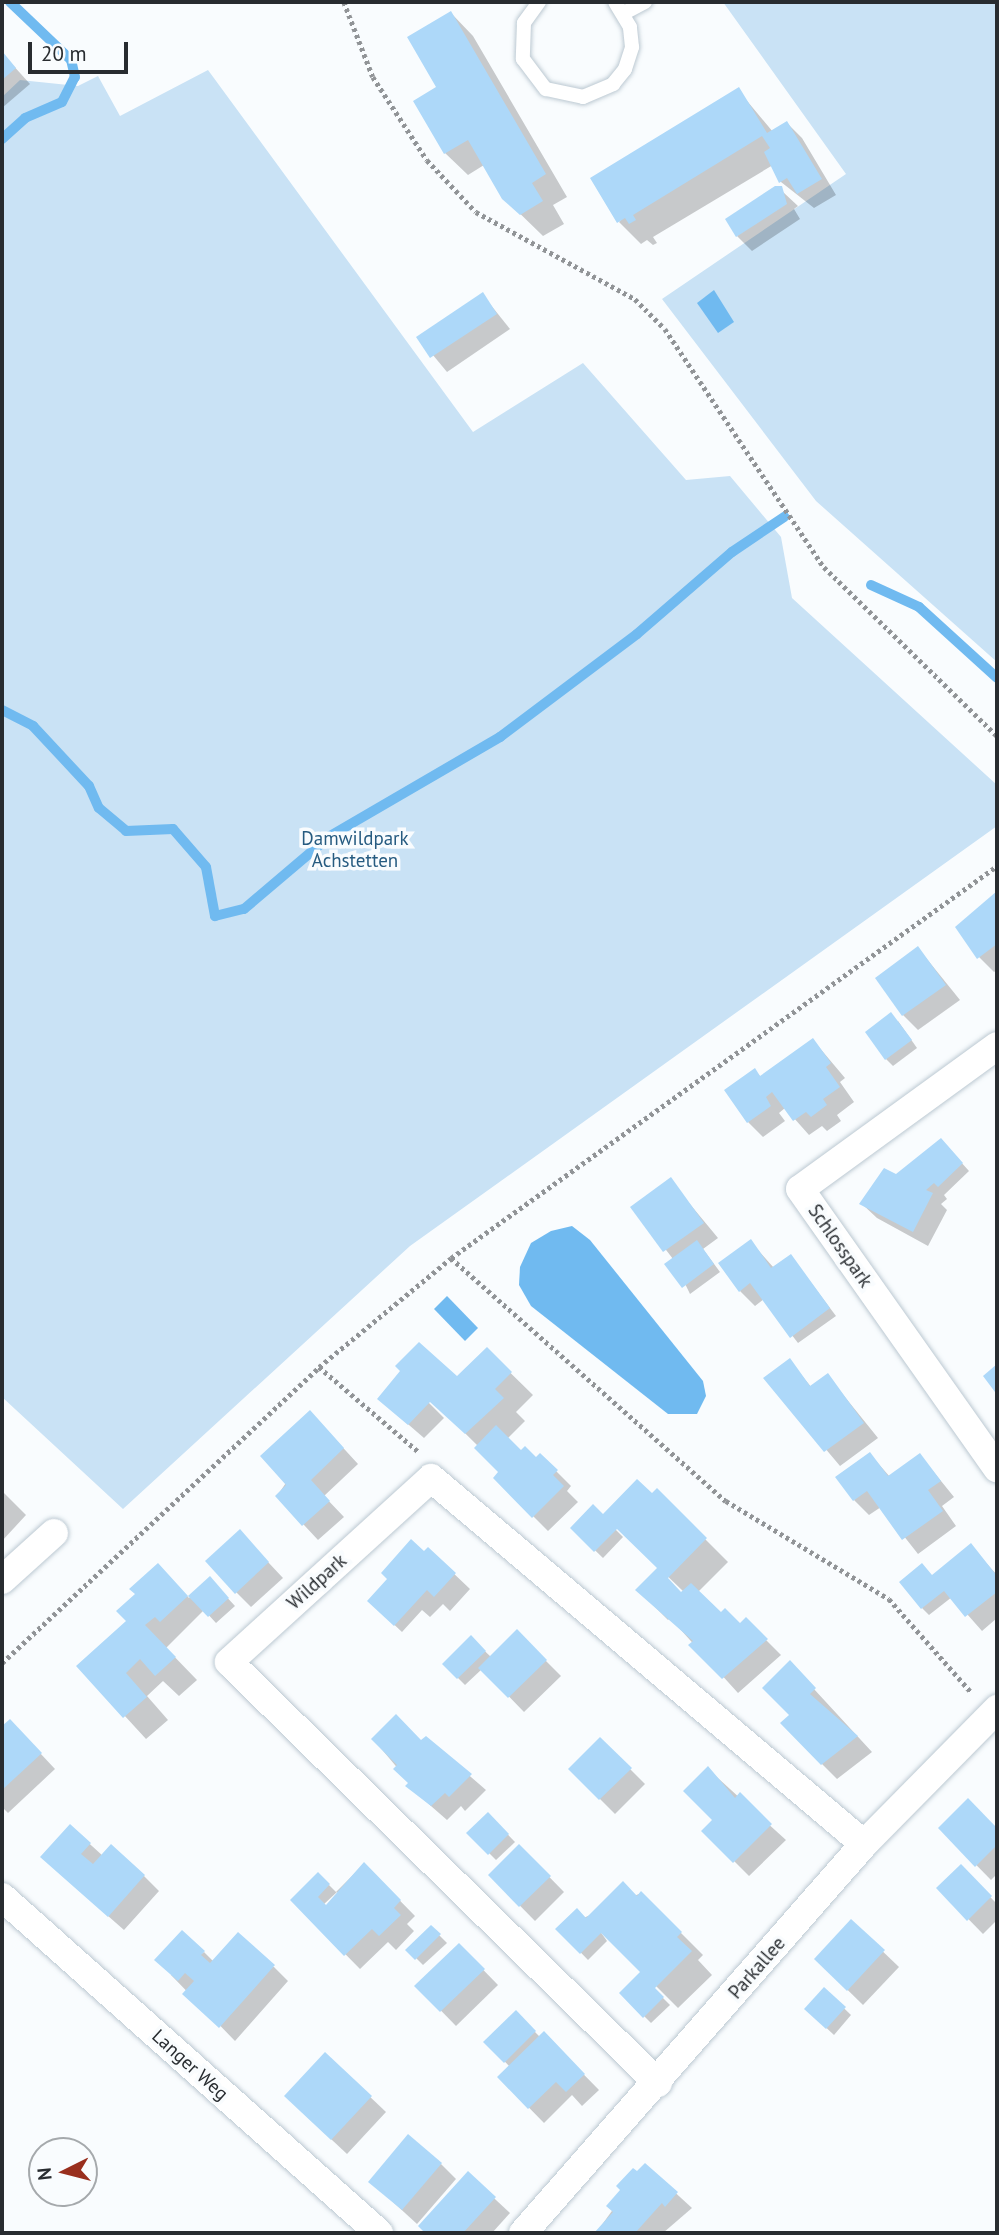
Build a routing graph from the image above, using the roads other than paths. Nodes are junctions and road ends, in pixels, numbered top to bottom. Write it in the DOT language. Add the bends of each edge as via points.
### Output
graph roads {
  1 [pos="539,2"];
  2 [pos="645,2"];
  3 [pos="619,8"];
  4 [pos="997,1046"];
  5 [pos="997,1468"];
  6 [pos="54,1534"];
  7 [pos="2,1580"];
  8 [pos="994,1711"];
  9 [pos="864,1844"];
  10 [pos="2,1897"];
  11 [pos="658,2083"];
  12 [pos="379,2233"];
  13 [pos="523,2233"];
  1 -- 3 [label="lane" via="524,23 523,59 539,82 564,96 596,94 625,69 632,47"];
  2 -- 3 [label="lane"];
  4 -- 5 [label="street, Schlosspark" via="800,1189"];
  6 -- 7 [label="street"];
  8 -- 9 [label="street, Parkallee"];
  9 -- 11 [label="street, Parkallee"];
  9 -- 11 [label="street, Wildpark" via="431,1479 229,1662"];
  10 -- 12 [label="street, Langer Weg"];
  11 -- 13 [label="street, Parkallee"];
}
